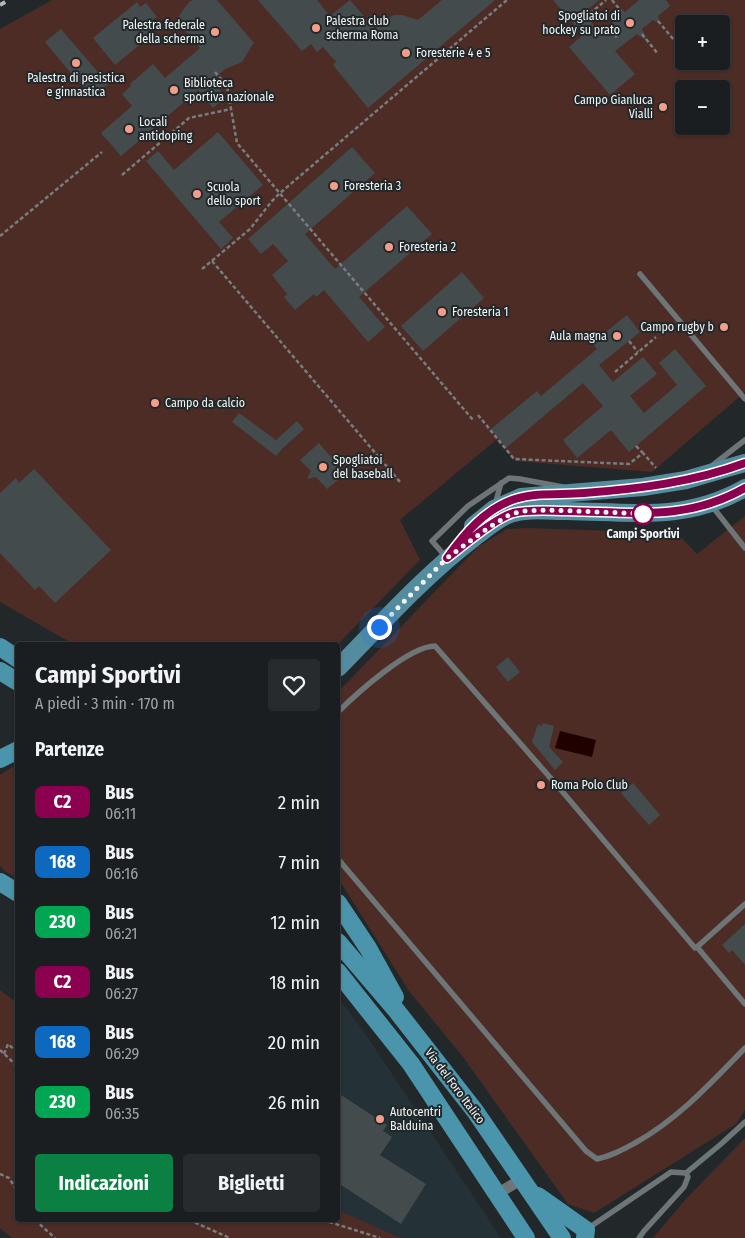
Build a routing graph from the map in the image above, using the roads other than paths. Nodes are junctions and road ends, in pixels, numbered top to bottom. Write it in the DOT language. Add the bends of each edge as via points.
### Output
graph roads {
  1 [pos="640,274"];
  2 [pos="745,399"];
  3 [pos="745,440"];
  4 [pos="745,463"];
  5 [pos="700,476"];
  6 [pos="501,483"];
  7 [pos="745,488"];
  8 [pos="486,493"];
  9 [pos="592,493"];
  10 [pos="711,504"];
  11 [pos="495,505"];
  12 [pos="693,508"];
  13 [pos="488,528"];
  14 [pos="745,548"];
  15 [pos="447,558"];
  16 [pos="0,637"];
  17 [pos="15,644"];
  18 [pos="0,647"];
  19 [pos="15,657"];
  20 [pos="340,666"];
  21 [pos="0,671"];
  22 [pos="15,680"];
  23 [pos="340,710"];
  24 [pos="15,752"];
  25 [pos="0,759"];
  26 [pos="340,861"];
  27 [pos="0,882"];
  28 [pos="15,891"];
  29 [pos="745,904"];
  30 [pos="340,905"];
  31 [pos="340,944"];
  32 [pos="697,947"];
  33 [pos="340,975"];
  34 [pos="745,1004"];
  35 [pos="420,1041"];
  36 [pos="745,1048"];
  37 [pos="745,1122"];
  38 [pos="686,1173"];
  39 [pos="526,1185"];
  40 [pos="497,1194"];
  41 [pos="585,1234"];
  42 [pos="526,1238"];
  43 [pos="562,1238"];
  44 [pos="639,1238"];
  1 -- 2 [label="lane"];
  3 -- 5 [label="lane"];
  4 -- 5 [label="main road"];
  5 -- 9 [label="main road"];
  5 -- 12 [label="main road" via="690,488"];
  6 -- 8 [label="lane"];
  6 -- 9 [label="lane" via="509,478 520,479"];
  6 -- 11 [label="lane"];
  7 -- 10 [label="main road"];
  8 -- 11 [label="lane" via="492,496"];
  8 -- 15 [label="lane" via="432,540"];
  9 -- 11 [label="main road" via="547,494"];
  10 -- 12 [label="main road"];
  10 -- 14 [label="lane"];
  11 -- 13 [label="lane"];
  11 -- 15 [label="main road"];
  12 -- 13 [label="main road" via="651,514 524,511 511,514"];
  13 -- 15 [label="main road"];
  15 -- 20 [label="main road"];
  16 -- 17 [label="highway"];
  18 -- 19 [label="highway"];
  21 -- 22 [label="highway"];
  23 -- 32 [label="lane" via="393,665 426,646 435,646"];
  24 -- 25 [label="highway"];
  26 -- 36 [label="lane" via="586,1151 597,1159 610,1157 656,1131 695,1099"];
  27 -- 28 [label="highway"];
  29 -- 32 [label="lane"];
  30 -- 35 [label="highway"];
  31 -- 35 [label="highway, Via del Foro Italico"];
  32 -- 34 [label="lane"];
  33 -- 40 [label="highway, Via del Foro Italico" via="411,1064"];
  35 -- 39 [label="highway, Via del Foro Italico" via="475,1111"];
  37 -- 38 [label="lane"];
  38 -- 41 [label="lane" via="671,1172"];
  38 -- 44 [label="lane" via="688,1178 684,1187"];
  39 -- 40 [label="street"];
  39 -- 41 [label="highway"];
  39 -- 43 [label="highway, Via del Foro Italico"];
  40 -- 42 [label="highway, Via del Foro Italico"];
}
